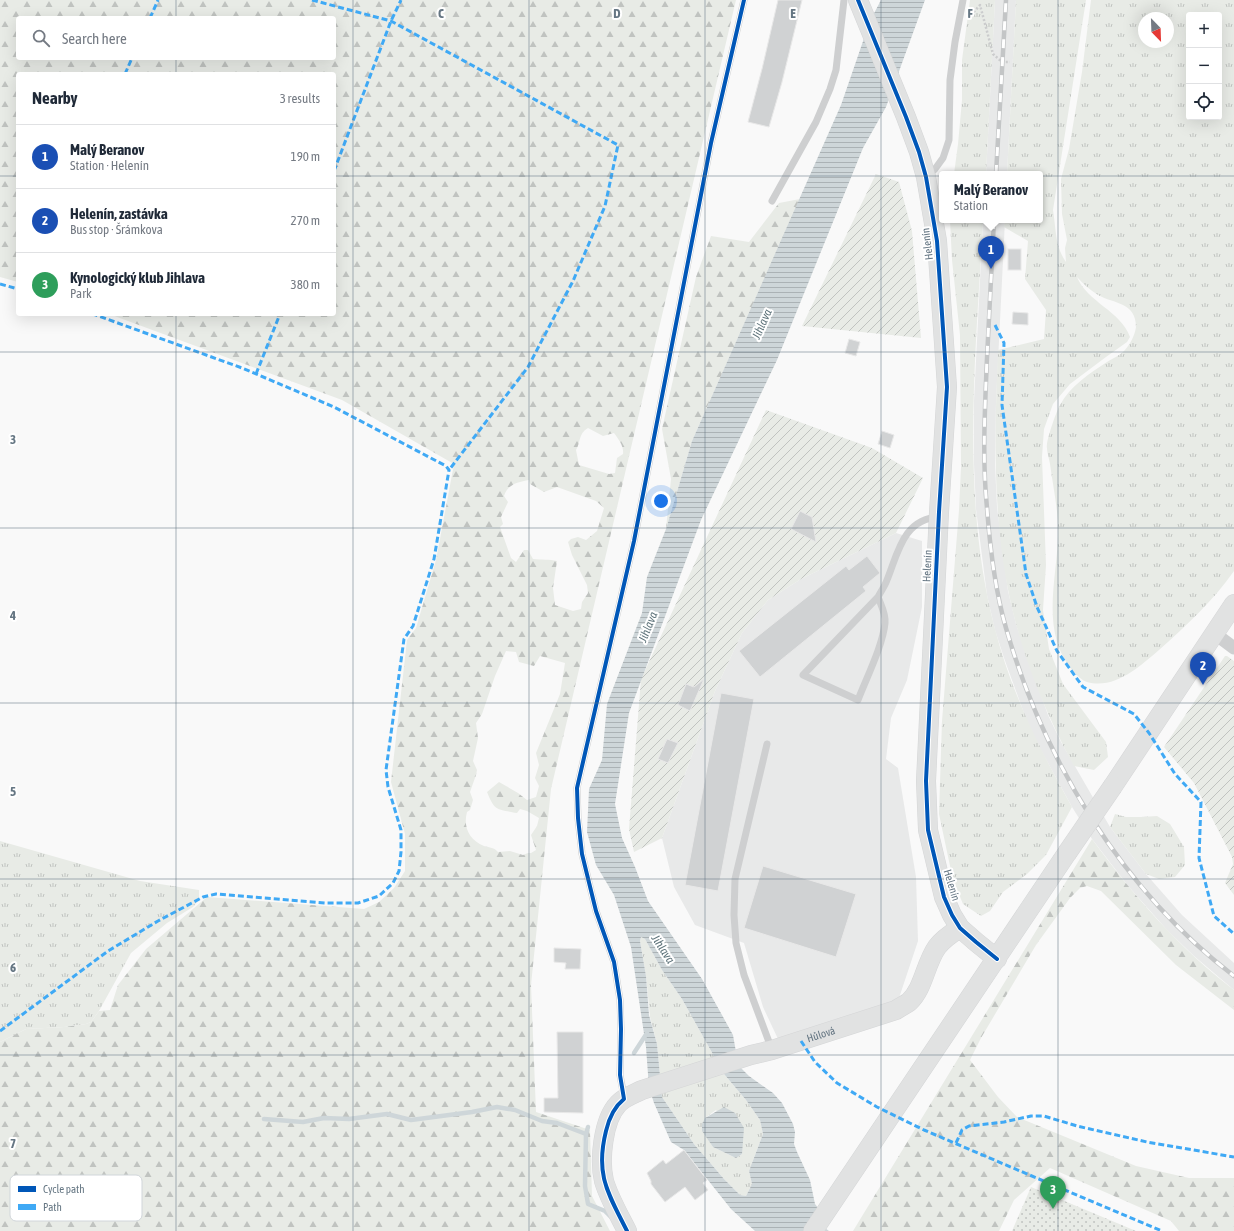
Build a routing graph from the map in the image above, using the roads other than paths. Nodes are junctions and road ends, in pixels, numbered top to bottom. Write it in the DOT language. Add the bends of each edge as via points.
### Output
graph roads {
  1 [pos="744,0"];
  2 [pos="963,0"];
  3 [pos="854,1"];
  4 [pos="926,177"];
  5 [pos="772,201"];
  6 [pos="939,517"];
  7 [pos="878,597"];
  8 [pos="1234,604"];
  9 [pos="1214,633"];
  10 [pos="1233,645"];
  11 [pos="767,744"];
  12 [pos="960,928"];
  13 [pos="997,959"];
  14 [pos="772,1050"];
  15 [pos="624,1099"];
  16 [pos="627,1231"];
  17 [pos="813,1231"];
  1 -- 15 [label="lane" via="710,143 634,541 577,788 582,854 596,911 614,962 620,1000 620,1075"];
  2 -- 4 [label="lane" via="950,80 949,140 943,158"];
  3 -- 4 [label="street, Helenín" via="906,117"];
  3 -- 5 [label="lane" via="830,89 816,122"];
  4 -- 6 [label="street, Helenín" via="936,240 947,387"];
  6 -- 7 [label="lane" via="931,517 912,527 901,543"];
  6 -- 12 [label="street, Helenín" via="926,781 928,830 944,897"];
  7 -- 7 [label="lane" via="819,659 802,675 858,700 885,623 884,610"];
  8 -- 9 [label="street"];
  9 -- 10 [label="street"];
  9 -- 13 [label="street, bridge"];
  11 -- 14 [label="lane" via="735,879 734,915 736,943 744,975"];
  12 -- 13 [label="street, Helenín"];
  12 -- 14 [label="street, Hůlová" via="937,946 916,993 896,1010"];
  13 -- 17 [label="street"];
  14 -- 15 [label="street, Hůlová" via="642,1090"];
  15 -- 16 [label="street" via="618,1104 610,1120 602,1146 601,1164 609,1195"];
}
